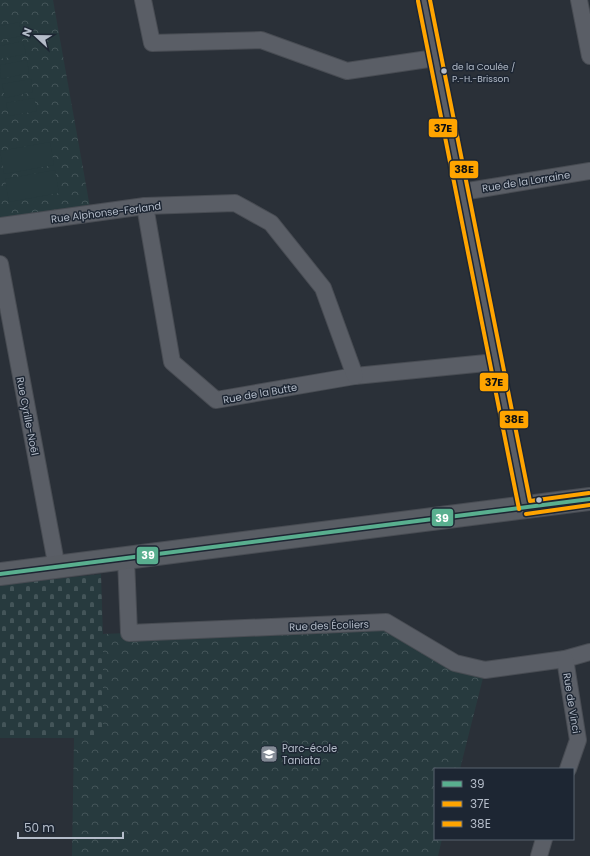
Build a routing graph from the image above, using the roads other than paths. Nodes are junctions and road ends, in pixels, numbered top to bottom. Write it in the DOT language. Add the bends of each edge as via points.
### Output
graph roads {
  1 [pos="143,0"];
  2 [pos="424,0"];
  3 [pos="579,0"];
  4 [pos="590,56"];
  5 [pos="435,58"];
  6 [pos="590,171"];
  7 [pos="462,192"];
  8 [pos="145,206"];
  9 [pos="0,226"];
  10 [pos="0,264"];
  11 [pos="496,362"];
  12 [pos="355,376"];
  13 [pos="590,499"];
  14 [pos="525,508"];
  15 [pos="126,559"];
  16 [pos="57,568"];
  17 [pos="0,574"];
  18 [pos="590,652"];
  19 [pos="565,659"];
  20 [pos="568,768"];
  21 [pos="544,840"];
  22 [pos="539,856"];
  1 -- 5 [label="street" via="152,43 262,40 347,71"];
  2 -- 5 [label="street"];
  3 -- 4 [label="street"];
  5 -- 7 [label="street"];
  6 -- 7 [label="street, Rue de la Lorraine"];
  7 -- 11 [label="street"];
  8 -- 9 [label="street, Rue Alphonse-Ferland"];
  8 -- 12 [label="street, Rue Alphonse-Ferland" via="235,204 270,223 323,288"];
  8 -- 12 [label="street, Rue de la Butte" via="172,362 216,400"];
  10 -- 16 [label="street, Rue Cyrille-Noël"];
  11 -- 12 [label="street, Rue de la Butte"];
  11 -- 14 [label="street"];
  13 -- 14 [label="main road"];
  14 -- 15 [label="main road"];
  15 -- 16 [label="main road"];
  15 -- 19 [label="street, Rue des Écoliers" via="129,633 386,622 455,663 485,670"];
  16 -- 17 [label="main road"];
  18 -- 19 [label="street, Rue des Écoliers"];
  19 -- 20 [label="street, Rue de Vinci" via="578,740"];
  21 -- 22 [label="street"];
}
